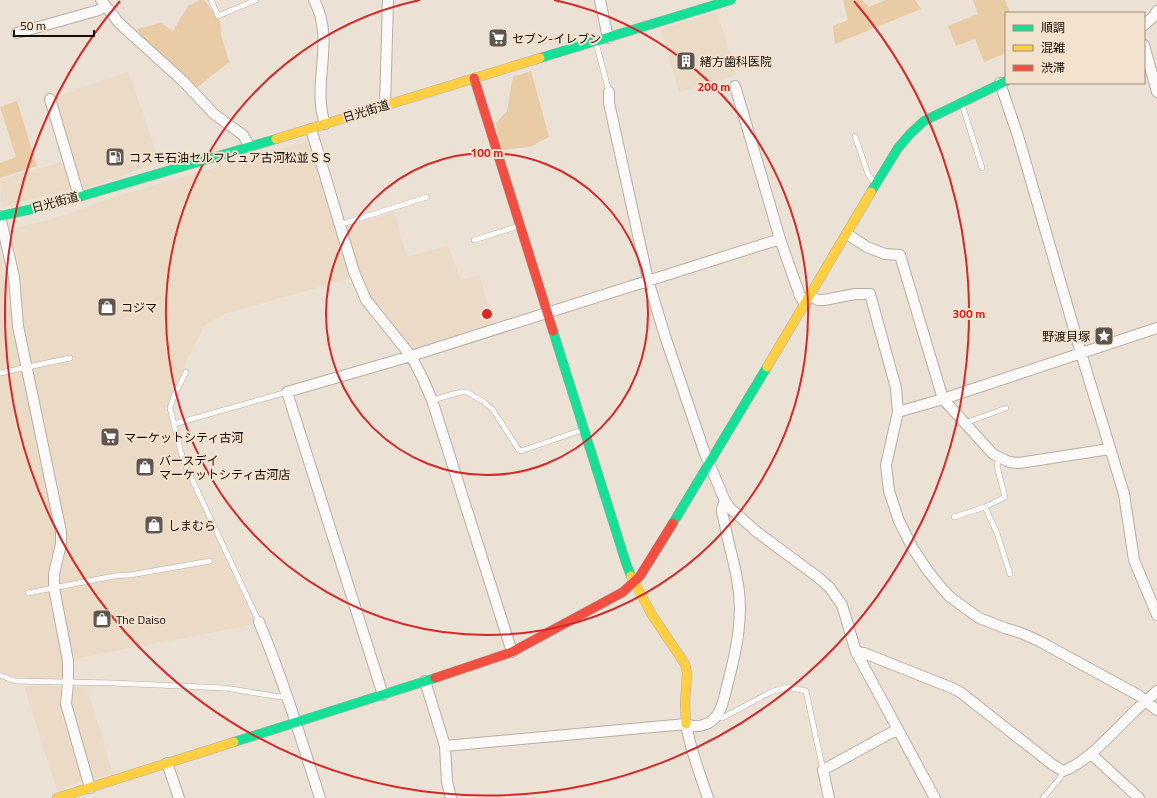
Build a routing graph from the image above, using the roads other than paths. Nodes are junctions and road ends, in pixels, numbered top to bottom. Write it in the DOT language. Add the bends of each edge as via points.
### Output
graph roads {
  1 [pos="211,0"];
  2 [pos="256,0"];
  3 [pos="314,0"];
  4 [pos="388,0"];
  5 [pos="600,0"];
  6 [pos="731,0"];
  7 [pos="103,2"];
  8 [pos="1157,11"];
  9 [pos="1145,24"];
  10 [pos="17,33"];
  11 [pos="608,38"];
  12 [pos="596,42"];
  13 [pos="1145,48"];
  14 [pos="474,78"];
  15 [pos="1156,80"];
  16 [pos="1003,82"];
  17 [pos="736,86"];
  18 [pos="609,92"];
  19 [pos="1157,92"];
  20 [pos="50,99"];
  21 [pos="961,102"];
  22 [pos="385,106"];
  23 [pos="324,124"];
  24 [pos="311,129"];
  25 [pos="855,136"];
  26 [pos="250,147"];
  27 [pos="982,168"];
  28 [pos="877,183"];
  29 [pos="80,196"];
  30 [pos="427,197"];
  31 [pos="0,216"];
  32 [pos="339,225"];
  33 [pos="520,226"];
  34 [pos="847,234"];
  35 [pos="780,239"];
  36 [pos="474,240"];
  37 [pos="648,280"];
  38 [pos="808,300"];
  39 [pos="547,313"];
  40 [pos="1157,328"];
  41 [pos="1081,353"];
  42 [pos="411,356"];
  43 [pos="70,358"];
  44 [pos="27,367"];
  45 [pos="0,372"];
  46 [pos="186,372"];
  47 [pos="287,392"];
  48 [pos="943,399"];
  49 [pos="432,400"];
  50 [pos="1006,408"];
  51 [pos="898,412"];
  52 [pos="965,423"];
  53 [pos="174,424"];
  54 [pos="584,429"];
  55 [pos="1110,449"];
  56 [pos="999,458"];
  57 [pos="709,465"];
  58 [pos="725,501"];
  59 [pos="985,507"];
  60 [pos="954,518"];
  61 [pos="210,561"];
  62 [pos="1010,574"];
  63 [pos="634,583"];
  64 [pos="54,588"];
  65 [pos="28,593"];
  66 [pos="1157,614"];
  67 [pos="259,622"];
  68 [pos="512,652"];
  69 [pos="856,652"];
  70 [pos="0,675"];
  71 [pos="425,681"];
  72 [pos="68,683"];
  73 [pos="1157,692"];
  74 [pos="383,695"];
  75 [pos="288,696"];
  76 [pos="1146,700"];
  77 [pos="1157,710"];
  78 [pos="718,718"];
  79 [pos="295,722"];
  80 [pos="686,724"];
  81 [pos="898,729"];
  82 [pos="445,746"];
  83 [pos="1091,754"];
  84 [pos="167,763"];
  85 [pos="823,770"];
  86 [pos="1063,771"];
  87 [pos="90,788"];
  88 [pos="57,798"];
  89 [pos="179,798"];
  90 [pos="320,798"];
  91 [pos="451,798"];
  92 [pos="708,798"];
  93 [pos="829,798"];
  94 [pos="935,798"];
  95 [pos="1043,798"];
  96 [pos="1138,798"];
  1 -- 2 [label="lane" via="218,16"];
  3 -- 23 [label="street" via="323,33 320,112"];
  4 -- 22 [label="street"];
  5 -- 11 [label="street"];
  6 -- 11 [label="street, 日光街道"];
  7 -- 10 [label="street" via="99,10"];
  7 -- 26 [label="street" via="119,23 184,82 214,114 243,135"];
  8 -- 9 [label="street"];
  11 -- 12 [label="street, 日光街道"];
  12 -- 14 [label="street, 日光街道"];
  12 -- 18 [label="lane"];
  13 -- 15 [label="street"];
  14 -- 22 [label="street, 日光街道"];
  14 -- 33 [label="street"];
  15 -- 19 [label="street"];
  16 -- 21 [label="street"];
  16 -- 41 [label="street"];
  17 -- 35 [label="street"];
  18 -- 37 [label="street" via="609,103"];
  20 -- 29 [label="street"];
  21 -- 27 [label="lane"];
  21 -- 28 [label="street" via="924,121 913,130"];
  22 -- 23 [label="street, 日光街道"];
  23 -- 24 [label="street, 日光街道"];
  24 -- 26 [label="street, 日光街道"];
  24 -- 32 [label="street"];
  25 -- 28 [label="lane" via="868,174"];
  26 -- 29 [label="street, 日光街道"];
  28 -- 34 [label="street"];
  29 -- 31 [label="street, 日光街道"];
  30 -- 32 [label="lane"];
  31 -- 44 [label="street" via="14,277 17,318"];
  32 -- 42 [label="street" via="366,300"];
  33 -- 36 [label="lane"];
  33 -- 39 [label="street"];
  34 -- 38 [label="street"];
  34 -- 48 [label="street" via="867,247 885,254 900,254"];
  35 -- 37 [label="street"];
  35 -- 38 [label="street" via="800,296"];
  37 -- 39 [label="street"];
  37 -- 57 [label="street"];
  38 -- 51 [label="street" via="870,294 896,388"];
  38 -- 57 [label="street"];
  39 -- 42 [label="street"];
  39 -- 54 [label="street"];
  40 -- 41 [label="street"];
  41 -- 48 [label="street"];
  41 -- 55 [label="street"];
  42 -- 47 [label="street"];
  42 -- 49 [label="street"];
  43 -- 44 [label="lane"];
  44 -- 45 [label="lane"];
  44 -- 64 [label="street" via="61,532"];
  46 -- 53 [label="lane" via="170,408"];
  47 -- 53 [label="lane"];
  47 -- 74 [label="street"];
  48 -- 51 [label="street"];
  48 -- 52 [label="street"];
  49 -- 54 [label="lane" via="467,392 493,410 521,451"];
  49 -- 68 [label="street"];
  50 -- 52 [label="lane"];
  51 -- 76 [label="street" via="886,465 889,490 912,547 940,586 950,597 979,618 1039,641"];
  52 -- 56 [label="street"];
  53 -- 67 [label="lane" via="183,460"];
  54 -- 63 [label="street"];
  55 -- 56 [label="street" via="1024,463"];
  55 -- 66 [label="street" via="1124,494 1134,560"];
  56 -- 59 [label="lane" via="997,466 1005,497"];
  57 -- 58 [label="street"];
  57 -- 63 [label="street"];
  58 -- 69 [label="street" via="751,527 830,588 842,605"];
  58 -- 78 [label="street" via="722,509 740,604 737,643"];
  59 -- 60 [label="lane"];
  59 -- 62 [label="lane" via="997,533"];
  61 -- 64 [label="lane"];
  63 -- 68 [label="street" via="623,592"];
  63 -- 80 [label="street" via="685,664"];
  64 -- 65 [label="lane"];
  64 -- 72 [label="street" via="68,661"];
  67 -- 75 [label="street"];
  68 -- 71 [label="street"];
  69 -- 81 [label="street"];
  69 -- 86 [label="street" via="960,692"];
  70 -- 72 [label="lane" via="15,681"];
  71 -- 74 [label="street"];
  71 -- 82 [label="street"];
  72 -- 75 [label="lane" via="225,688"];
  72 -- 87 [label="street" via="67,711"];
  73 -- 76 [label="street"];
  74 -- 79 [label="street"];
  75 -- 79 [label="street"];
  76 -- 77 [label="street"];
  76 -- 83 [label="street"];
  78 -- 80 [label="street" via="698,726"];
  78 -- 85 [label="lane" via="787,687 806,691"];
  79 -- 84 [label="street"];
  79 -- 90 [label="street"];
  80 -- 82 [label="street"];
  80 -- 92 [label="street"];
  81 -- 85 [label="street"];
  81 -- 94 [label="street"];
  82 -- 91 [label="street" via="447,782"];
  83 -- 86 [label="street"];
  83 -- 96 [label="street"];
  84 -- 87 [label="street"];
  84 -- 89 [label="street"];
  85 -- 93 [label="street"];
  86 -- 95 [label="lane"];
  87 -- 88 [label="street"];
}
